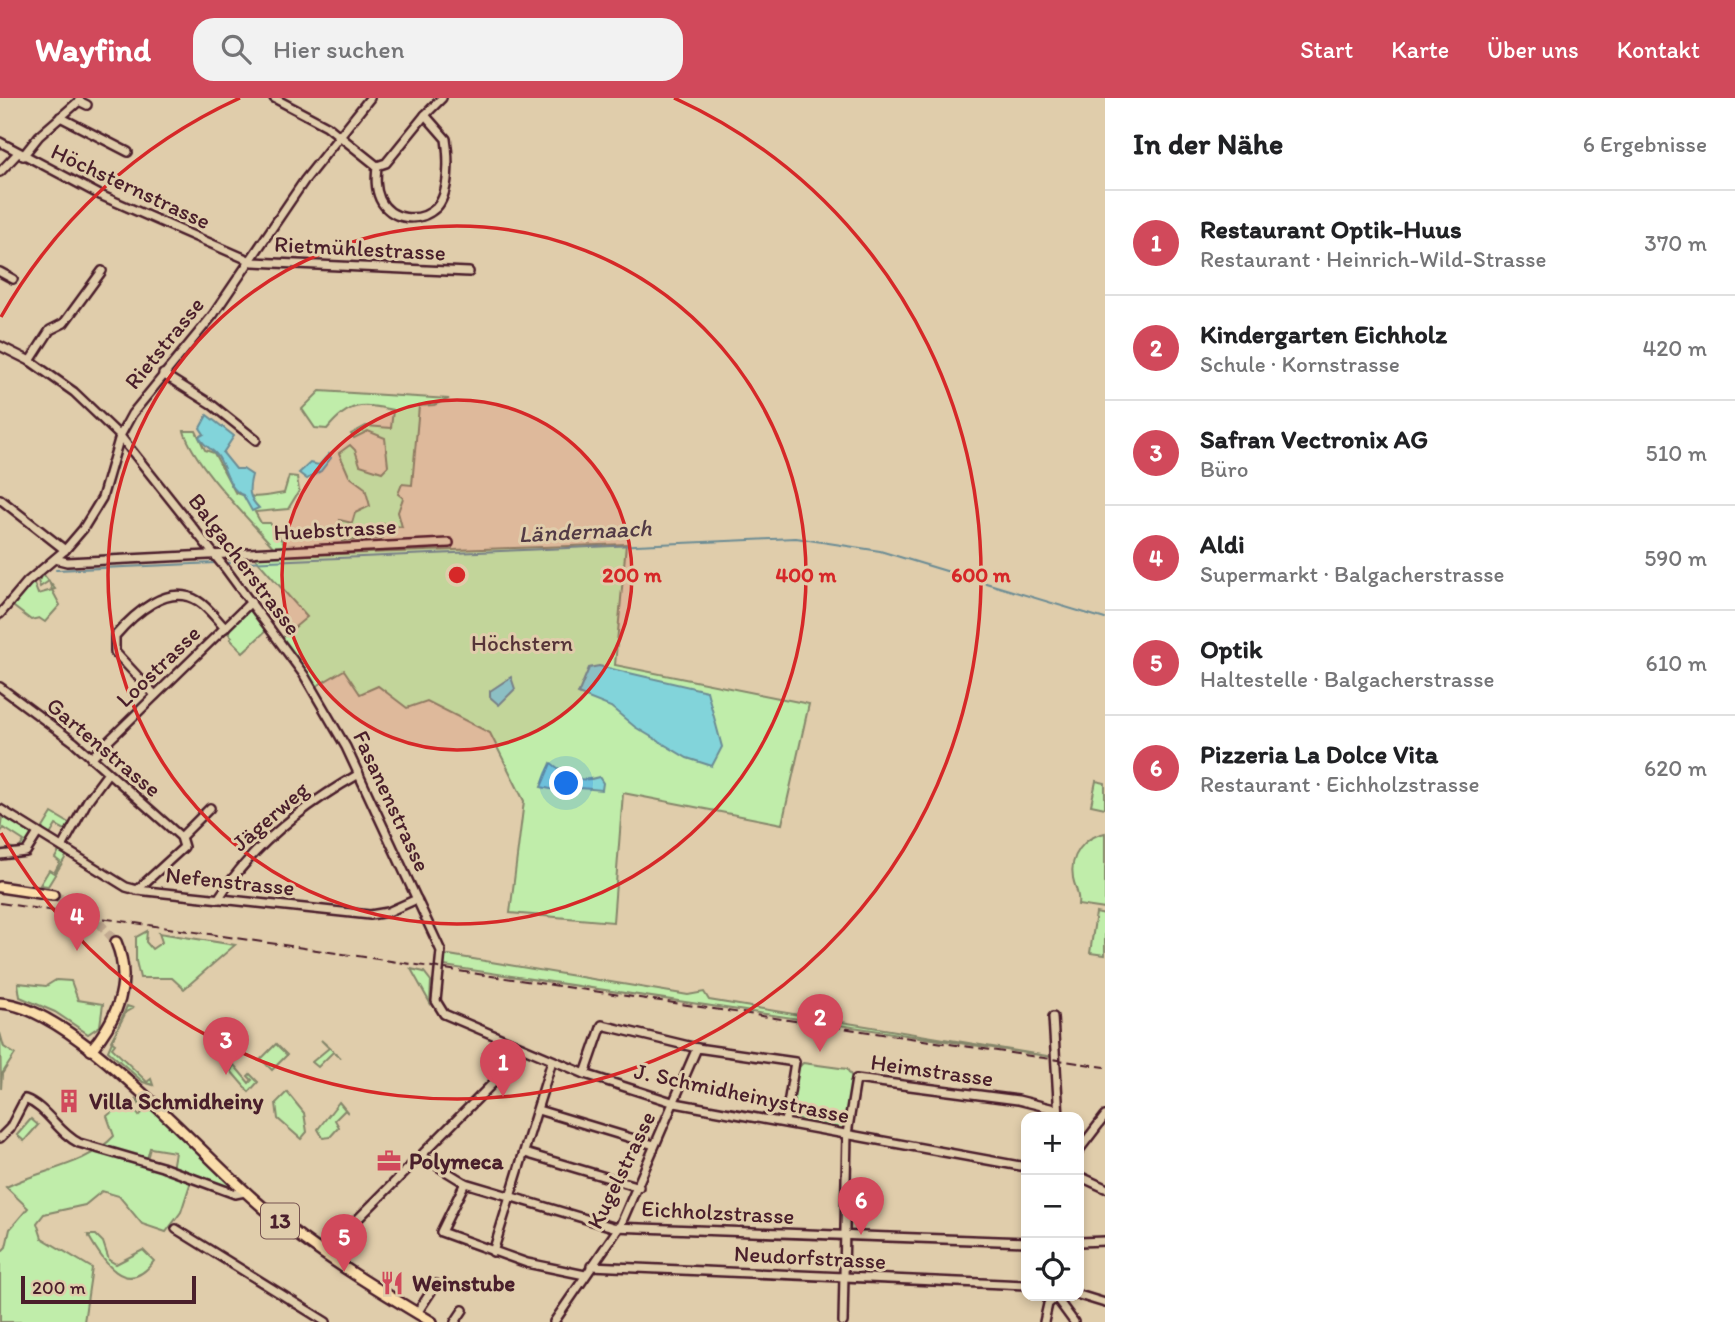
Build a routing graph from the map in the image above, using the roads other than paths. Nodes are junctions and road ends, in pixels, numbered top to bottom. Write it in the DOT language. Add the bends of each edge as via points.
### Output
graph roads {
  1 [pos="274,98"];
  2 [pos="370,98"];
  3 [pos="442,98"];
  4 [pos="87,105"];
  5 [pos="425,115"];
  6 [pos="60,117"];
  7 [pos="339,137"];
  8 [pos="0,142"];
  9 [pos="128,152"];
  10 [pos="20,155"];
  11 [pos="377,166"];
  12 [pos="0,172"];
  13 [pos="249,261"];
  14 [pos="102,271"];
  15 [pos="0,272"];
  16 [pos="469,272"];
  17 [pos="13,279"];
  18 [pos="0,346"];
  19 [pos="30,361"];
  20 [pos="163,374"];
  21 [pos="120,436"];
  22 [pos="256,440"];
  23 [pos="0,499"];
  24 [pos="450,543"];
  25 [pos="65,550"];
  26 [pos="215,555"];
  27 [pos="55,559"];
  28 [pos="251,602"];
  29 [pos="0,614"];
  30 [pos="225,628"];
  31 [pos="0,687"];
  32 [pos="155,695"];
  33 [pos="332,720"];
  34 [pos="91,758"];
  35 [pos="108,773"];
  36 [pos="359,774"];
  37 [pos="210,808"];
  38 [pos="0,809"];
  39 [pos="38,833"];
  40 [pos="181,837"];
  41 [pos="62,847"];
  42 [pos="0,855"];
  43 [pos="0,887"];
  44 [pos="137,890"];
  45 [pos="53,895"];
  46 [pos="218,899"];
  47 [pos="417,899"];
  48 [pos="116,942"];
  49 [pos="0,1003"];
  50 [pos="1053,1017"];
  51 [pos="518,1048"];
  52 [pos="697,1048"];
  53 [pos="91,1050"];
  54 [pos="552,1061"];
  55 [pos="585,1074"];
  56 [pos="675,1103"];
  57 [pos="538,1110"];
  58 [pos="1052,1112"];
  59 [pos="1058,1112"];
  60 [pos="1105,1116"];
  61 [pos="785,1122"];
  62 [pos="847,1134"];
  63 [pos="0,1138"];
  64 [pos="1084,1143"];
  65 [pos="654,1145"];
  66 [pos="525,1153"];
  67 [pos="421,1156"];
  68 [pos="1021,1166"];
  69 [pos="1084,1178"];
  70 [pos="465,1183"];
  71 [pos="639,1187"];
  72 [pos="1105,1188"];
  73 [pos="245,1192"];
  74 [pos="512,1197"];
  75 [pos="620,1226"];
  76 [pos="176,1229"];
  77 [pos="844,1238"];
  78 [pos="1105,1241"];
  79 [pos="1021,1242"];
  80 [pos="1084,1242"];
  81 [pos="493,1252"];
  82 [pos="324,1253"];
  83 [pos="592,1266"];
  84 [pos="585,1275"];
  85 [pos="843,1277"];
  86 [pos="436,1284"];
  87 [pos="1021,1285"];
  88 [pos="1084,1297"];
  89 [pos="1051,1301"];
  90 [pos="1059,1301"];
  91 [pos="1105,1303"];
  92 [pos="463,1310"];
  93 [pos="416,1313"];
  94 [pos="326,1322"];
  95 [pos="432,1322"];
  96 [pos="455,1322"];
  97 [pos="554,1322"];
  98 [pos="843,1322"];
  99 [pos="1044,1322"];
  100 [pos="1074,1322"];
  1 -- 7 [label="street" via="310,115"];
  2 -- 7 [label="street, Rietstrasse"];
  3 -- 5 [label="street"];
  4 -- 6 [label="street" via="79,101"];
  5 -- 11 [label="street" via="386,163"];
  5 -- 11 [label="street" via="443,132 448,148 444,194 436,208 416,218 392,213 377,191"];
  6 -- 9 [label="street"];
  6 -- 10 [label="street"];
  7 -- 11 [label="street"];
  7 -- 13 [label="street, Rietstrasse"];
  8 -- 10 [label="street, Höchsternstrasse"];
  10 -- 12 [label="street"];
  10 -- 13 [label="street, Höchsternstrasse"];
  13 -- 16 [label="street, Rietmühlestrasse"];
  13 -- 20 [label="street, Rietstrasse" via="213,315"];
  14 -- 19 [label="street" via="64,323 50,330"];
  15 -- 17 [label="street"];
  18 -- 19 [label="street, Balgacherstrasse"];
  19 -- 21 [label="street, Balgacherstrasse" via="84,400"];
  20 -- 21 [label="street, Rietstrasse"];
  20 -- 22 [label="street"];
  21 -- 25 [label="street, Rietstrasse" via="102,498"];
  21 -- 26 [label="street, Balgacherstrasse"];
  23 -- 25 [label="street"];
  24 -- 26 [label="street, Huebstrasse"];
  25 -- 27 [label="street, Rietstrasse"];
  26 -- 27 [label="street, Huebstrasse"];
  26 -- 28 [label="street, Balgacherstrasse"];
  27 -- 29 [label="street, Rietstrasse" via="27,582"];
  28 -- 30 [label="street, Loostrasse"];
  28 -- 33 [label="street, Balgacherstrasse"];
  30 -- 32 [label="street, Loostrasse"];
  30 -- 32 [label="street" via="200,601 178,596 149,604 121,628 115,636 115,652"];
  31 -- 34 [label="street, Gartenstrasse"];
  32 -- 34 [label="street, Loostrasse"];
  33 -- 36 [label="street, Fasanenstrasse"];
  34 -- 35 [label="street, Gartenstrasse"];
  35 -- 40 [label="street, Gartenstrasse"];
  35 -- 41 [label="street"];
  36 -- 46 [label="street, Jägerweg" via="326,793 258,848"];
  36 -- 47 [label="street, Fasanenstrasse"];
  37 -- 40 [label="street"];
  38 -- 39 [label="street, Nefenstrasse"];
  39 -- 41 [label="street, Nefenstrasse"];
  39 -- 42 [label="street" via="26,852"];
  40 -- 44 [label="street" via="184,847"];
  41 -- 44 [label="street, Nefenstrasse"];
  43 -- 45 [label="main road"];
  44 -- 46 [label="street, Nefenstrasse"];
  46 -- 47 [label="street, Nefenstrasse" via="370,915"];
  47 -- 51 [label="street, J. Schmidheinystrasse" via="441,951 436,1001 440,1011"];
  48 -- 53 [label="main road" via="123,963 121,998 111,1023"];
  49 -- 53 [label="main road, 13" via="50,1018"];
  50 -- 59 [label="street"];
  51 -- 54 [label="street, J. Schmidheinystrasse"];
  51 -- 67 [label="street" via="515,1061"];
  52 -- 55 [label="street" via="602,1025"];
  52 -- 56 [label="street, Kugelstrasse"];
  52 -- 61 [label="street" via="795,1062"];
  53 -- 73 [label="main road, 13"];
  54 -- 55 [label="street, J. Schmidheinystrasse"];
  54 -- 57 [label="street"];
  55 -- 56 [label="street, J. Schmidheinystrasse"];
  56 -- 61 [label="street, J. Schmidheinystrasse"];
  56 -- 65 [label="street, Kugelstrasse"];
  57 -- 65 [label="street"];
  57 -- 66 [label="street"];
  58 -- 62 [label="street, Heimstrasse" via="1018,1101 856,1079"];
  60 -- 64 [label="street"];
  61 -- 62 [label="street, J. Schmidheinystrasse"];
  62 -- 68 [label="street, J. Schmidheinystrasse"];
  62 -- 77 [label="street"];
  63 -- 73 [label="street" via="25,1100 79,1143 235,1194"];
  65 -- 71 [label="street, Kugelstrasse"];
  66 -- 71 [label="street"];
  66 -- 74 [label="street"];
  67 -- 70 [label="street, Eichholzstrasse"];
  67 -- 82 [label="street"];
  69 -- 72 [label="street"];
  70 -- 74 [label="street, Eichholzstrasse"];
  70 -- 81 [label="street" via="441,1232"];
  71 -- 75 [label="street, Kugelstrasse"];
  73 -- 82 [label="main road, 13"];
  74 -- 75 [label="street, Eichholzstrasse"];
  74 -- 81 [label="street"];
  75 -- 77 [label="street, Eichholzstrasse"];
  75 -- 83 [label="street, Kugelstrasse"];
  76 -- 94 [label="street"];
  77 -- 79 [label="street, Eichholzstrasse"];
  77 -- 85 [label="street"];
  78 -- 80 [label="street"];
  81 -- 84 [label="street"];
  82 -- 93 [label="main road, 13"];
  83 -- 84 [label="street, Kugelstrasse"];
  83 -- 85 [label="street, Neudorfstrasse"];
  84 -- 97 [label="street, Kugelstrasse"];
  85 -- 87 [label="street, Neudorfstrasse"];
  85 -- 98 [label="street"];
  86 -- 93 [label="street"];
  88 -- 91 [label="street"];
  89 -- 99 [label="street"];
  90 -- 100 [label="street"];
  92 -- 96 [label="street"];
  93 -- 95 [label="main road, 13"];
}
